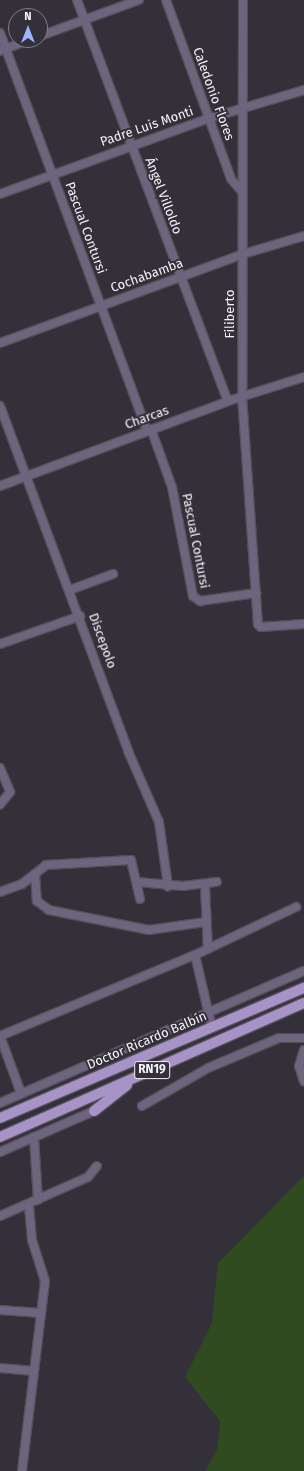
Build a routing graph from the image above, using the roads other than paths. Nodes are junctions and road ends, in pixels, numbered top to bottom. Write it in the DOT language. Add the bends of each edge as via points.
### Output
graph roads {
  1 [pos="77,0"];
  2 [pos="139,0"];
  3 [pos="166,0"];
  4 [pos="243,0"];
  5 [pos="84,19"];
  6 [pos="0,33"];
  7 [pos="48,33"];
  8 [pos="3,50"];
  9 [pos="304,90"];
  10 [pos="243,107"];
  11 [pos="210,118"];
  12 [pos="131,145"];
  13 [pos="52,174"];
  14 [pos="243,193"];
  15 [pos="0,194"];
  16 [pos="304,236"];
  17 [pos="243,254"];
  18 [pos="181,276"];
  19 [pos="101,305"];
  20 [pos="0,343"];
  21 [pos="304,377"];
  22 [pos="242,396"];
  23 [pos="228,401"];
  24 [pos="0,406"];
  25 [pos="149,430"];
  26 [pos="26,476"];
  27 [pos="0,486"];
  28 [pos="113,574"];
  29 [pos="70,590"];
  30 [pos="256,593"];
  31 [pos="80,616"];
  32 [pos="304,624"];
  33 [pos="0,644"];
  34 [pos="0,768"];
  35 [pos="0,805"];
  36 [pos="35,874"];
  37 [pos="137,882"];
  38 [pos="217,882"];
  39 [pos="168,886"];
  40 [pos="205,886"];
  41 [pos="0,892"];
  42 [pos="140,899"];
  43 [pos="296,908"];
  44 [pos="205,922"];
  45 [pos="208,949"];
  46 [pos="195,955"];
  47 [pos="304,971"];
  48 [pos="304,988"];
  49 [pos="304,1003"];
  50 [pos="207,1013"];
  51 [pos="212,1028"];
  52 [pos="0,1036"];
  53 [pos="304,1038"];
  54 [pos="304,1050"];
  55 [pos="141,1075"];
  56 [pos="304,1081"];
  57 [pos="21,1093"];
  58 [pos="0,1103"];
  59 [pos="142,1106"];
  60 [pos="94,1111"];
  61 [pos="0,1118"];
  62 [pos="0,1137"];
  63 [pos="34,1137"];
  64 [pos="0,1152"];
  65 [pos="97,1166"];
  66 [pos="38,1200"];
  67 [pos="29,1204"];
  68 [pos="0,1216"];
  69 [pos="0,1310"];
  70 [pos="41,1313"];
  71 [pos="0,1368"];
  72 [pos="34,1371"];
  73 [pos="22,1471"];
  1 -- 5 [label="street, Ángel Villoldo"];
  2 -- 5 [label="street"];
  3 -- 11 [label="street, Caledonio Flores"];
  4 -- 10 [label="street, Filiberto"];
  5 -- 7 [label="street"];
  5 -- 12 [label="street, Ángel Villoldo"];
  6 -- 8 [label="street, Pascual Contursi"];
  8 -- 13 [label="street, Pascual Contursi"];
  9 -- 10 [label="street, Padre Luis Monti"];
  10 -- 11 [label="street, Padre Luis Monti"];
  10 -- 14 [label="street, Filiberto"];
  11 -- 12 [label="street, Padre Luis Monti"];
  11 -- 14 [label="street, Caledonio Flores" via="231,178"];
  12 -- 13 [label="street, Padre Luis Monti"];
  12 -- 18 [label="street, Ángel Villoldo"];
  13 -- 15 [label="street, Padre Luis Monti"];
  13 -- 19 [label="street, Pascual Contursi"];
  14 -- 17 [label="street, Filiberto"];
  16 -- 17 [label="street, Cochabamba"];
  17 -- 18 [label="street, Cochabamba"];
  17 -- 22 [label="street, Filiberto"];
  18 -- 19 [label="street, Cochabamba"];
  18 -- 23 [label="street, Ángel Villoldo"];
  19 -- 20 [label="street, Cochabamba"];
  19 -- 25 [label="street, Pascual Contursi"];
  21 -- 22 [label="street, Charcas"];
  22 -- 23 [label="street, Charcas"];
  22 -- 30 [label="street, Filiberto"];
  23 -- 25 [label="street, Charcas"];
  24 -- 26 [label="street, Discepolo"];
  25 -- 26 [label="street, Charcas"];
  25 -- 30 [label="street, Pascual Contursi" via="172,487 193,596 200,601"];
  26 -- 27 [label="street, Charcas"];
  26 -- 29 [label="street, Discepolo"];
  28 -- 29 [label="street"];
  29 -- 31 [label="street, Discepolo"];
  30 -- 32 [label="street, Filiberto" via="261,627"];
  31 -- 33 [label="street"];
  31 -- 39 [label="street, Discepolo" via="128,751 163,832"];
  34 -- 35 [label="street" via="9,796"];
  36 -- 37 [label="street" via="46,865 131,860"];
  36 -- 41 [label="street"];
  36 -- 44 [label="street" via="37,901 49,910 149,930"];
  37 -- 39 [label="street"];
  37 -- 42 [label="street"];
  38 -- 40 [label="street"];
  39 -- 40 [label="street"];
  40 -- 44 [label="street"];
  43 -- 45 [label="street"];
  44 -- 45 [label="street"];
  45 -- 46 [label="street"];
  46 -- 50 [label="street"];
  46 -- 52 [label="street"];
  47 -- 50 [label="street"];
  48 -- 51 [label="main road, Doctor Ricardo Balbín / RN19"];
  49 -- 55 [label="main road, RN19"];
  50 -- 51 [label="street"];
  50 -- 57 [label="street"];
  51 -- 61 [label="main road, Doctor Ricardo Balbín / RN19"];
  52 -- 57 [label="street"];
  53 -- 59 [label="street" via="279,1038 208,1068"];
  54 -- 56 [label="street" via="299,1066"];
  55 -- 60 [label="main road"];
  55 -- 62 [label="main road, RN19"];
  57 -- 58 [label="street"];
  60 -- 63 [label="street"];
  63 -- 64 [label="street"];
  63 -- 66 [label="street"];
  65 -- 66 [label="street" via="88,1177"];
  66 -- 67 [label="street"];
  67 -- 68 [label="street"];
  67 -- 70 [label="street" via="32,1240 46,1276"];
  69 -- 70 [label="street"];
  70 -- 72 [label="street"];
  71 -- 72 [label="street"];
  72 -- 73 [label="street"];
}
